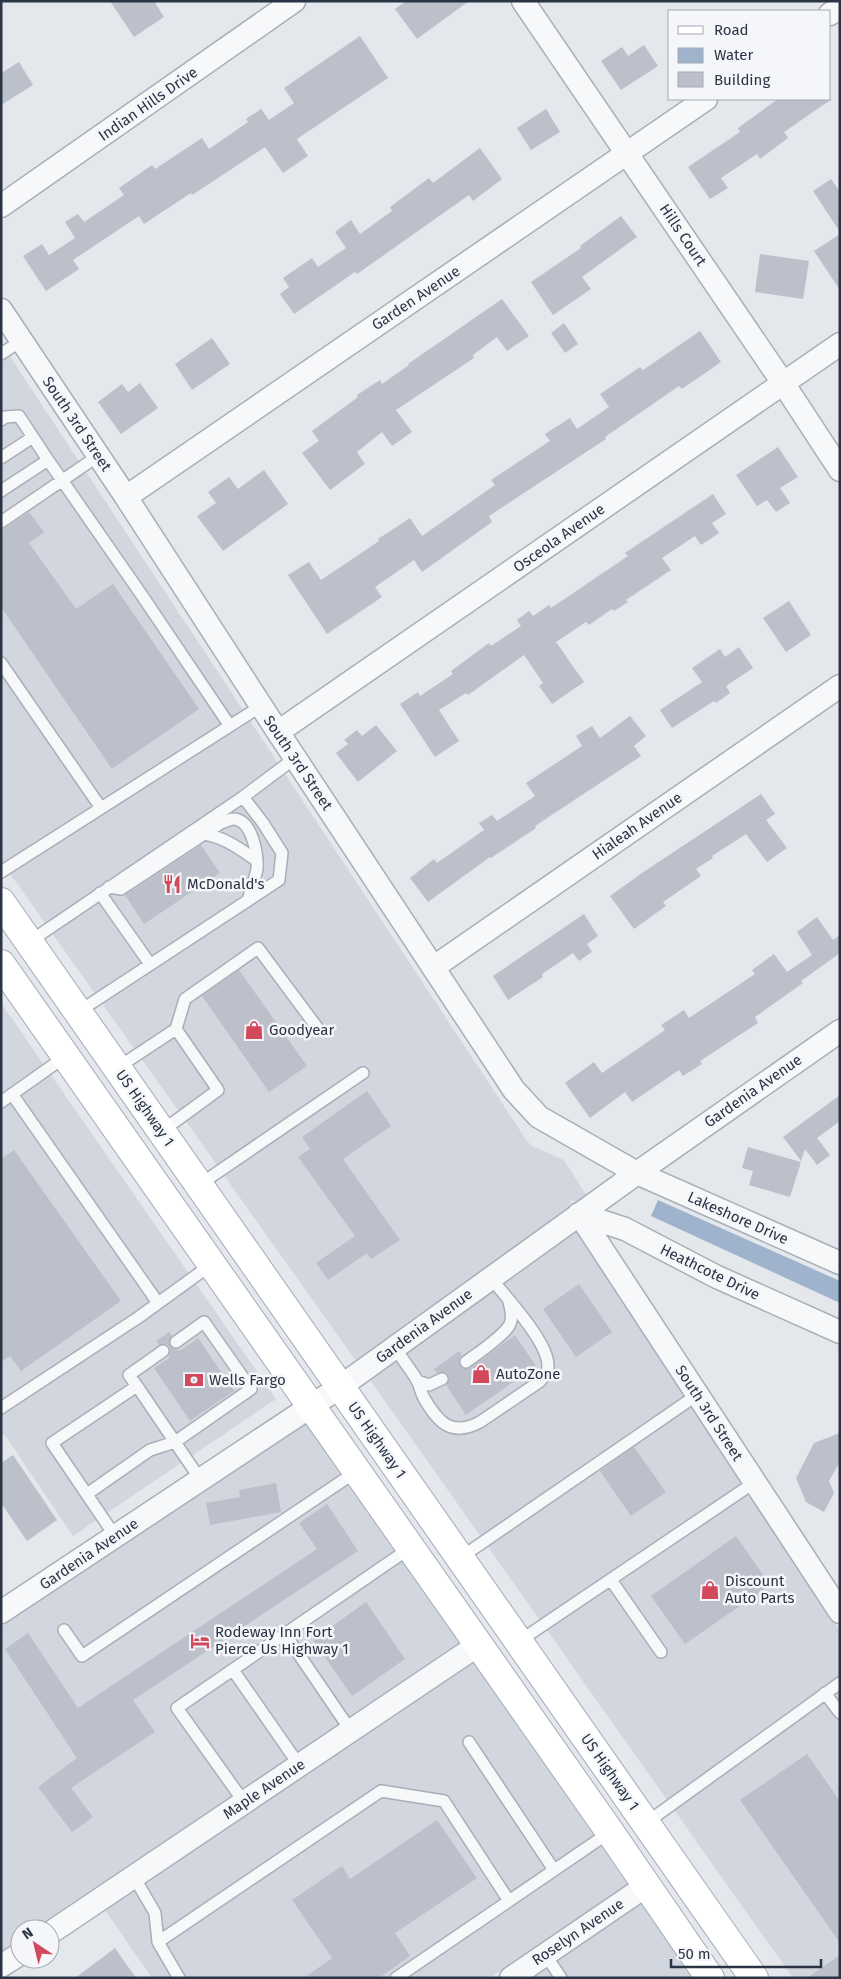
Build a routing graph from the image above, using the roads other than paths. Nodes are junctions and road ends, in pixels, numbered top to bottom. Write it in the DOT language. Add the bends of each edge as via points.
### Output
graph roads {
  1 [pos="294,1"];
  2 [pos="523,1"];
  3 [pos="705,100"];
  4 [pos="628,153"];
  5 [pos="1,206"];
  6 [pos="1,310"];
  7 [pos="21,341"];
  8 [pos="840,344"];
  9 [pos="1,354"];
  10 [pos="783,382"];
  11 [pos="1,420"];
  12 [pos="33,437"];
  13 [pos="98,456"];
  14 [pos="1,458"];
  15 [pos="48,460"];
  16 [pos="840,470"];
  17 [pos="62,480"];
  18 [pos="1,491"];
  19 [pos="126,497"];
  20 [pos="1,522"];
  21 [pos="1,663"];
  22 [pos="840,686"];
  23 [pos="261,706"];
  24 [pos="230,726"];
  25 [pos="278,732"];
  26 [pos="295,758"];
  27 [pos="243,797"];
  28 [pos="101,808"];
  29 [pos="204,834"];
  30 [pos="256,860"];
  31 [pos="1,872"];
  32 [pos="105,890"];
  33 [pos="248,900"];
  34 [pos="1,902"];
  35 [pos="30,942"];
  36 [pos="150,964"];
  37 [pos="434,967"];
  38 [pos="6,971"];
  39 [pos="78,1012"];
  40 [pos="176,1029"];
  41 [pos="319,1030"];
  42 [pos="840,1031"];
  43 [pos="66,1056"];
  44 [pos="363,1073"];
  45 [pos="122,1074"];
  46 [pos="12,1094"];
  47 [pos="1,1102"];
  48 [pos="162,1131"];
  49 [pos="637,1173"];
  50 [pos="199,1185"];
  51 [pos="579,1214"];
  52 [pos="642,1238"];
  53 [pos="840,1263"];
  54 [pos="212,1264"];
  55 [pos="615,1270"];
  56 [pos="491,1278"];
  57 [pos="509,1302"];
  58 [pos="158,1303"];
  59 [pos="840,1332"];
  60 [pos="176,1342"];
  61 [pos="394,1347"];
  62 [pos="164,1351"];
  63 [pos="466,1362"];
  64 [pos="442,1379"];
  65 [pos="417,1381"];
  66 [pos="137,1386"];
  67 [pos="340,1387"];
  68 [pos="698,1395"];
  69 [pos="311,1405"];
  70 [pos="1,1408"];
  71 [pos="175,1442"];
  72 [pos="357,1471"];
  73 [pos="200,1479"];
  74 [pos="755,1482"];
  75 [pos="87,1494"];
  76 [pos="115,1536"];
  77 [pos="410,1548"];
  78 [pos="460,1558"];
  79 [pos="611,1580"];
  80 [pos="836,1599"];
  81 [pos="1,1612"];
  82 [pos="64,1630"];
  83 [pos="285,1634"];
  84 [pos="518,1642"];
  85 [pos="478,1645"];
  86 [pos="661,1652"];
  87 [pos="233,1670"];
  88 [pos="840,1683"];
  89 [pos="825,1693"];
  90 [pos="840,1714"];
  91 [pos="351,1731"];
  92 [pos="468,1742"];
  93 [pos="299,1765"];
  94 [pos="244,1802"];
  95 [pos="646,1823"];
  96 [pos="610,1832"];
  97 [pos="554,1870"];
  98 [pos="134,1877"];
  99 [pos="646,1886"];
  100 [pos="509,1901"];
  101 [pos="60,1926"];
  102 [pos="158,1942"];
  103 [pos="545,1954"];
  104 [pos="179,1978"];
  105 [pos="396,1978"];
  106 [pos="511,1978"];
  107 [pos="561,1978"];
  108 [pos="710,1978"];
  109 [pos="754,1978"];
  1 -- 5 [label="street, Indian Hills Drive"];
  2 -- 4 [label="street, Hills Court"];
  3 -- 4 [label="street, Garden Avenue"];
  4 -- 10 [label="street, Hills Court"];
  4 -- 19 [label="street, Garden Avenue"];
  6 -- 7 [label="street, South 3rd Street"];
  7 -- 9 [label="lane"];
  7 -- 13 [label="street, South 3rd Street"];
  8 -- 10 [label="street, Osceola Avenue"];
  10 -- 16 [label="street, Hills Court"];
  10 -- 25 [label="street, Osceola Avenue"];
  11 -- 12 [label="lane" via="19,416"];
  12 -- 14 [label="lane"];
  12 -- 15 [label="lane"];
  13 -- 17 [label="lane"];
  13 -- 19 [label="street, South 3rd Street"];
  15 -- 17 [label="lane"];
  15 -- 18 [label="lane"];
  17 -- 20 [label="lane"];
  17 -- 24 [label="lane"];
  19 -- 23 [label="street, South 3rd Street"];
  21 -- 28 [label="lane"];
  22 -- 37 [label="street, Hialeah Avenue"];
  23 -- 24 [label="lane"];
  23 -- 25 [label="street, South 3rd Street"];
  24 -- 28 [label="lane"];
  25 -- 26 [label="street, South 3rd Street"];
  26 -- 27 [label="lane"];
  26 -- 37 [label="street, South 3rd Street"];
  27 -- 32 [label="lane"];
  27 -- 33 [label="lane" via="282,853 280,880"];
  28 -- 31 [label="lane"];
  29 -- 30 [label="lane" via="234,845"];
  29 -- 30 [label="lane" via="232,819 240,821 253,836"];
  29 -- 32 [label="lane" via="121,889"];
  30 -- 33 [label="lane" via="257,868"];
  32 -- 35 [label="lane"];
  32 -- 36 [label="lane"];
  33 -- 36 [label="lane"];
  34 -- 35 [label="main road, US Highway 1"];
  35 -- 39 [label="main road, US Highway 1"];
  36 -- 39 [label="lane"];
  37 -- 49 [label="street, South 3rd Street" via="514,1090 539,1117"];
  38 -- 39 [label="main road" via="53,1007"];
  38 -- 43 [label="main road"];
  39 -- 45 [label="main road, US Highway 1"];
  40 -- 41 [label="lane" via="185,999 258,948"];
  40 -- 45 [label="lane"];
  40 -- 48 [label="lane" via="218,1090"];
  42 -- 49 [label="street, Gardenia Avenue"];
  43 -- 45 [label="main road" via="92,1058"];
  43 -- 46 [label="lane"];
  43 -- 54 [label="main road"];
  44 -- 50 [label="lane"];
  45 -- 48 [label="main road, US Highway 1"];
  46 -- 47 [label="lane"];
  46 -- 58 [label="lane"];
  48 -- 50 [label="main road, US Highway 1"];
  49 -- 51 [label="street, Gardenia Avenue"];
  49 -- 53 [label="street, Lakeshore Drive"];
  50 -- 67 [label="main road, US Highway 1"];
  51 -- 52 [label="street, Heathcote Drive"];
  51 -- 55 [label="street, South 3rd Street"];
  51 -- 56 [label="street, Gardenia Avenue"];
  52 -- 55 [label="street" via="625,1252"];
  52 -- 59 [label="street, Heathcote Drive" via="717,1277"];
  54 -- 58 [label="lane"];
  54 -- 69 [label="main road"];
  55 -- 68 [label="street, South 3rd Street"];
  56 -- 57 [label="lane"];
  56 -- 61 [label="street, Gardenia Avenue"];
  57 -- 63 [label="lane" via="510,1325"];
  57 -- 65 [label="lane" via="531,1326 548,1364 546,1374 539,1382 480,1422 458,1429 437,1419"];
  58 -- 70 [label="lane"];
  60 -- 71 [label="lane" via="204,1322 251,1389"];
  61 -- 65 [label="lane"];
  61 -- 67 [label="street, Gardenia Avenue"];
  62 -- 66 [label="lane" via="128,1375"];
  64 -- 65 [label="lane" via="429,1385"];
  66 -- 71 [label="lane"];
  66 -- 75 [label="lane" via="52,1443"];
  67 -- 69 [label="street, Gardenia Avenue"];
  67 -- 78 [label="main road, US Highway 1"];
  68 -- 74 [label="street, South 3rd Street"];
  68 -- 78 [label="lane"];
  69 -- 72 [label="main road"];
  69 -- 73 [label="street, Gardenia Avenue"];
  71 -- 73 [label="lane"];
  71 -- 75 [label="lane" via="150,1450"];
  72 -- 77 [label="main road"];
  72 -- 82 [label="lane" via="82,1656"];
  73 -- 76 [label="street, Gardenia Avenue"];
  74 -- 79 [label="lane"];
  74 -- 80 [label="street, South 3rd Street"];
  75 -- 76 [label="lane"];
  76 -- 81 [label="street, Gardenia Avenue"];
  77 -- 83 [label="lane"];
  77 -- 85 [label="main road"];
  78 -- 84 [label="main road, US Highway 1"];
  79 -- 84 [label="lane"];
  79 -- 86 [label="lane"];
  83 -- 87 [label="lane"];
  83 -- 91 [label="lane"];
  84 -- 95 [label="main road, US Highway 1"];
  85 -- 91 [label="street, Maple Avenue"];
  85 -- 96 [label="main road"];
  87 -- 93 [label="lane"];
  87 -- 94 [label="lane" via="178,1708"];
  88 -- 89 [label="lane"];
  89 -- 90 [label="lane"];
  89 -- 95 [label="lane"];
  91 -- 93 [label="street, Maple Avenue"];
  92 -- 97 [label="lane"];
  93 -- 94 [label="street, Maple Avenue"];
  94 -- 98 [label="street, Maple Avenue"];
  95 -- 109 [label="main road, US Highway 1"];
  96 -- 97 [label="lane"];
  96 -- 99 [label="main road"];
  97 -- 100 [label="lane"];
  98 -- 101 [label="street, Maple Avenue"];
  98 -- 102 [label="lane" via="156,1913"];
  99 -- 103 [label="street, Roselyn Avenue"];
  99 -- 108 [label="main road"];
  100 -- 102 [label="lane" via="444,1801 381,1790"];
  100 -- 105 [label="lane"];
  102 -- 104 [label="lane"];
  103 -- 106 [label="street, Roselyn Avenue"];
  103 -- 107 [label="lane"];
}
